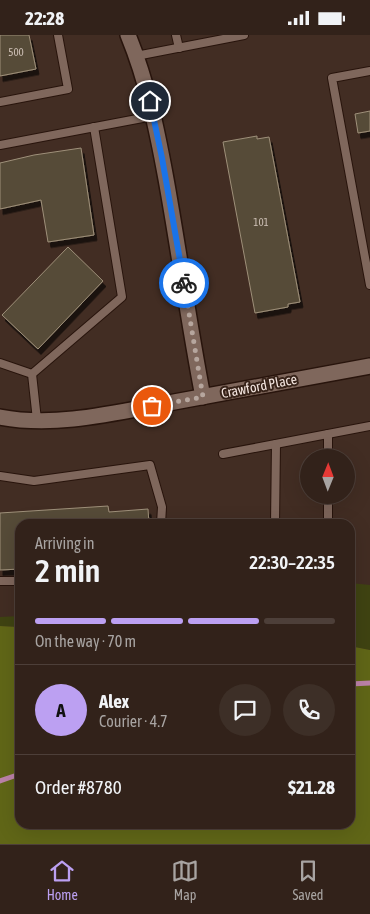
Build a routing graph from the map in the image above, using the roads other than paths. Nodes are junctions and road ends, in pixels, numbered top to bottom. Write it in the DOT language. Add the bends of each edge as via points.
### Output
graph roads {
  1 [pos="58,35"];
  2 [pos="128,35"];
  3 [pos="176,35"];
  4 [pos="244,35"];
  5 [pos="179,48"];
  6 [pos="136,56"];
  7 [pos="370,71"];
  8 [pos="0,101"];
  9 [pos="153,116"];
  10 [pos="94,127"];
  11 [pos="0,145"];
  12 [pos="369,272"];
  13 [pos="370,285"];
  14 [pos="0,363"];
  15 [pos="370,366"];
  16 [pos="32,374"];
  17 [pos="203,397"];
  18 [pos="0,417"];
  19 [pos="36,420"];
  20 [pos="370,426"];
  21 [pos="328,434"];
  22 [pos="276,444"];
  23 [pos="328,449"];
  24 [pos="223,454"];
  25 [pos="0,476"];
  26 [pos="328,504"];
  27 [pos="161,519"];
  28 [pos="275,519"];
  29 [pos="328,519"];
  30 [pos="0,581"];
  31 [pos="15,581"];
  1 -- 8 [label="lane" via="68,89"];
  2 -- 6 [label="street"];
  3 -- 5 [label="lane"];
  4 -- 5 [label="lane"];
  5 -- 6 [label="lane"];
  6 -- 9 [label="street"];
  7 -- 12 [label="lane" via="332,78"];
  9 -- 10 [label="lane"];
  9 -- 17 [label="street"];
  10 -- 11 [label="lane"];
  10 -- 16 [label="lane" via="122,297"];
  12 -- 13 [label="lane"];
  14 -- 16 [label="lane"];
  15 -- 17 [label="street, Crawford Place"];
  16 -- 19 [label="lane"];
  17 -- 19 [label="street, Crawford Place" via="118,413"];
  18 -- 19 [label="street, Crawford Place"];
  20 -- 21 [label="lane"];
  21 -- 22 [label="lane"];
  21 -- 23 [label="lane"];
  22 -- 24 [label="lane"];
  22 -- 28 [label="lane"];
  25 -- 27 [label="lane" via="34,481 150,465 162,507"];
  26 -- 29 [label="lane"];
  30 -- 31 [label="lane"];
}
